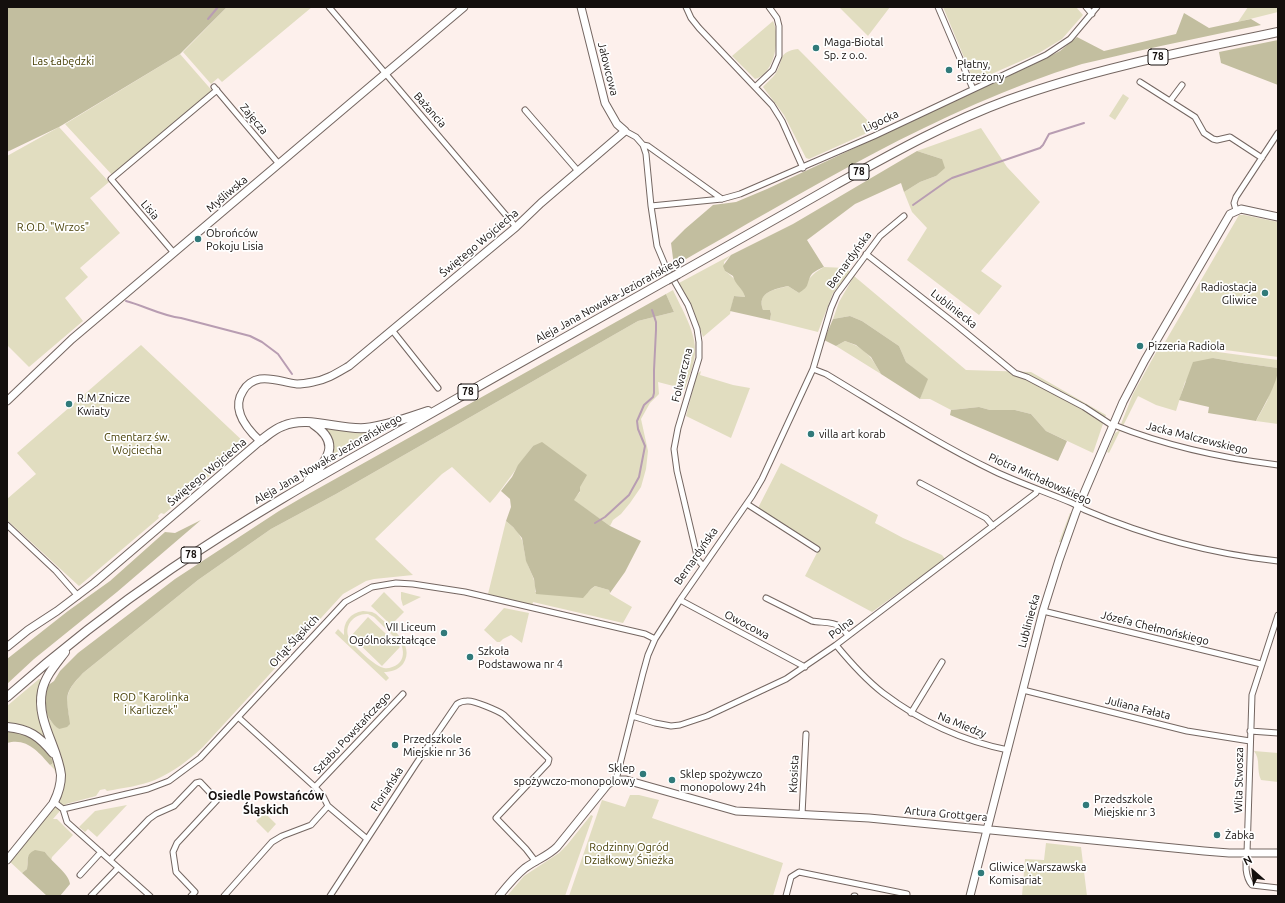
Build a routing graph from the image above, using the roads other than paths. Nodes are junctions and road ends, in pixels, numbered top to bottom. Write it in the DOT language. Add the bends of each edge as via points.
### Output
graph roads {
  1 [pos="329,7"];
  2 [pos="464,7"];
  3 [pos="581,7"];
  4 [pos="686,7"];
  5 [pos="768,7"];
  6 [pos="938,7"];
  7 [pos="1086,7"];
  8 [pos="1097,7"];
  9 [pos="1092,14"];
  10 [pos="1275,32"];
  11 [pos="385,74"];
  12 [pos="1140,82"];
  13 [pos="1182,85"];
  14 [pos="756,87"];
  15 [pos="973,89"];
  16 [pos="1170,101"];
  17 [pos="525,110"];
  18 [pos="625,131"];
  19 [pos="1278,133"];
  20 [pos="643,145"];
  21 [pos="1262,158"];
  22 [pos="279,164"];
  23 [pos="803,168"];
  24 [pos="578,172"];
  25 [pos="111,179"];
  26 [pos="722,199"];
  27 [pos="651,206"];
  28 [pos="1236,210"];
  29 [pos="904,216"];
  30 [pos="1278,217"];
  31 [pos="516,227"];
  32 [pos="174,253"];
  33 [pos="866,254"];
  34 [pos="392,330"];
  35 [pos="813,369"];
  36 [pos="438,388"];
  37 [pos="7,401"];
  38 [pos="442,407"];
  39 [pos="310,423"];
  40 [pos="1113,425"];
  41 [pos="260,441"];
  42 [pos="1278,465"];
  43 [pos="920,483"];
  44 [pos="304,485"];
  45 [pos="1037,490"];
  46 [pos="747,504"];
  47 [pos="1078,507"];
  48 [pos="7,525"];
  49 [pos="993,526"];
  50 [pos="817,549"];
  51 [pos="1278,561"];
  52 [pos="703,566"];
  53 [pos="78,596"];
  54 [pos="766,598"];
  55 [pos="680,600"];
  56 [pos="1043,611"];
  57 [pos="1278,615"];
  58 [pos="848,635"];
  59 [pos="655,639"];
  60 [pos="72,642"];
  61 [pos="836,645"];
  62 [pos="7,647"];
  63 [pos="942,662"];
  64 [pos="1261,664"];
  65 [pos="805,667"];
  66 [pos="1023,690"];
  67 [pos="403,694"];
  68 [pos="7,697"];
  69 [pos="911,713"];
  70 [pos="632,716"];
  71 [pos="238,717"];
  72 [pos="7,727"];
  73 [pos="1250,731"];
  74 [pos="1278,733"];
  75 [pos="806,734"];
  76 [pos="1250,741"];
  77 [pos="1008,750"];
  78 [pos="57,758"];
  79 [pos="616,780"];
  80 [pos="315,787"];
  81 [pos="54,802"];
  82 [pos="328,806"];
  83 [pos="63,809"];
  84 [pos="802,815"];
  85 [pos="987,829"];
  86 [pos="367,839"];
  87 [pos="101,852"];
  88 [pos="1247,853"];
  89 [pos="1278,853"];
  90 [pos="7,860"];
  91 [pos="110,860"];
  92 [pos="536,862"];
  93 [pos="118,868"];
  94 [pos="80,874"];
  95 [pos="1278,888"];
  96 [pos="91,896"];
  97 [pos="150,896"];
  98 [pos="191,896"];
  99 [pos="224,896"];
  100 [pos="330,896"];
  101 [pos="499,896"];
  102 [pos="786,896"];
  103 [pos="907,896"];
  104 [pos="970,896"];
  1 -- 11 [label="street, Bażancia"];
  2 -- 11 [label="street, Myśliwska"];
  3 -- 18 [label="street, Jałowcowa" via="605,103 617,124"];
  4 -- 14 [label="street" via="699,28"];
  5 -- 14 [label="street" via="777,18 779,26 779,56 773,70"];
  6 -- 15 [label="street"];
  7 -- 9 [label="street"];
  8 -- 9 [label="street, Ligocka"];
  9 -- 15 [label="street, Ligocka" via="1070,39 1046,55"];
  10 -- 38 [label="main road, Aleja Jana Nowaka-Jeziorańskiego / 78, bridge" via="1093,72 1001,103 934,132 894,152"];
  11 -- 22 [label="street, Myśliwska"];
  11 -- 31 [label="street, Bażancia"];
  12 -- 16 [label="street"];
  13 -- 16 [label="street"];
  14 -- 23 [label="street" via="777,112"];
  15 -- 23 [label="street, Ligocka"];
  16 -- 21 [label="street" via="1195,117 1201,129 1213,139 1230,137"];
  17 -- 24 [label="street"];
  18 -- 20 [label="street" via="636,137"];
  18 -- 24 [label="street, Świętego Wojciecha"];
  19 -- 21 [label="street"];
  20 -- 26 [label="street"];
  20 -- 27 [label="street, Folwarczna"];
  21 -- 28 [label="street" via="1236,197"];
  22 -- 25 [label="street, Zajęcza" via="216,88"];
  22 -- 32 [label="street, Myśliwska"];
  23 -- 26 [label="street, Ligocka"];
  24 -- 31 [label="street, Świętego Wojciecha"];
  25 -- 32 [label="street, Lisia"];
  26 -- 27 [label="street, Ligocka"];
  27 -- 52 [label="street, Folwarczna" via="657,246 688,305 699,342 699,358 678,428 674,458 698,560"];
  28 -- 30 [label="street"];
  28 -- 40 [label="street, Lubliniecka" via="1226,219 1144,360"];
  29 -- 33 [label="street, Bernardyńska" via="880,236"];
  31 -- 34 [label="street, Świętego Wojciecha"];
  32 -- 37 [label="street, Myśliwska" via="67,344"];
  33 -- 35 [label="street, Bernardyńska" via="830,308"];
  33 -- 40 [label="street, Lubliniecka" via="1015,373 1084,407"];
  34 -- 36 [label="street"];
  34 -- 41 [label="street, Świętego Wojciecha" via="349,366 328,378 297,384 259,379 244,388 238,402 238,410 248,428"];
  35 -- 45 [label="street, Piotra Michałowskiego" via="826,374 960,454"];
  35 -- 46 [label="street, Bernardyńska" via="762,479"];
  38 -- 39 [label="main road" via="364,428"];
  38 -- 44 [label="main road, Aleja Jana Nowaka-Jeziorańskiego / 78"];
  39 -- 41 [label="main road" via="289,423"];
  39 -- 44 [label="main road" via="322,430 329,445 323,464"];
  40 -- 42 [label="street, Jacka Malczewskiego" via="1175,445"];
  40 -- 47 [label="street, Lubliniecka"];
  41 -- 53 [label="street, Świętego Wojciecha"];
  43 -- 49 [label="street" via="986,518"];
  44 -- 60 [label="main road, Aleja Jana Nowaka-Jeziorańskiego / 78" via="176,566"];
  45 -- 47 [label="street, Piotra Michałowskiego"];
  45 -- 49 [label="street, Polna" via="1036,494"];
  46 -- 50 [label="street"];
  46 -- 52 [label="street, Bernardyńska"];
  47 -- 51 [label="street, Piotra Michałowskiego" via="1117,523 1180,543"];
  47 -- 56 [label="street, Lubliniecka"];
  48 -- 53 [label="street" via="64,579"];
  49 -- 58 [label="street, Polna"];
  52 -- 55 [label="street, Bernardyńska"];
  53 -- 62 [label="street, Świętego Wojciecha"];
  54 -- 58 [label="street" via="812,621 839,626"];
  55 -- 59 [label="street, Bernardyńska"];
  55 -- 65 [label="street, Owocowa"];
  56 -- 64 [label="street, Józefa Chełmońskiego"];
  56 -- 66 [label="street, Lubliniecka"];
  57 -- 64 [label="street, Wita Stwosza"];
  58 -- 61 [label="street, Polna"];
  59 -- 70 [label="street, Bernardyńska"];
  59 -- 71 [label="street, Orląt Śląskich" via="645,634 465,592 413,584 386,584 372,587 345,602"];
  60 -- 68 [label="main road, Aleja Jana Nowaka-Jeziorańskiego / 78"];
  60 -- 78 [label="main road" via="48,675 42,690 43,718"];
  61 -- 65 [label="street, Polna"];
  61 -- 69 [label="street, Na Miedzy" via="882,693"];
  63 -- 69 [label="street"];
  64 -- 73 [label="street, Wita Stwosza" via="1252,695"];
  65 -- 70 [label="street, Polna" via="755,694 689,723 671,726"];
  66 -- 76 [label="street, Juliana Fałata" via="1187,730"];
  66 -- 77 [label="street, Lubliniecka"];
  67 -- 80 [label="street, Sztabu Powstańczego"];
  69 -- 77 [label="street, Na Miedzy" via="961,737"];
  70 -- 79 [label="street, Bernardyńska"];
  71 -- 80 [label="street, Sztabu Powstańczego"];
  71 -- 83 [label="street, Orląt Śląskich" via="200,758 169,781 148,789"];
  72 -- 78 [label="main road" via="19,728 32,734 44,742"];
  73 -- 74 [label="street"];
  73 -- 76 [label="street, Wita Stwosza"];
  75 -- 84 [label="street, Kłosista"];
  76 -- 88 [label="street, Wita Stwosza"];
  77 -- 85 [label="street, Lubliniecka"];
  78 -- 81 [label="main road" via="61,776"];
  79 -- 84 [label="street, Artura Grottgera" via="626,780 736,811"];
  79 -- 92 [label="street" via="608,784 557,847"];
  80 -- 82 [label="street, Sztabu Powstańczego"];
  81 -- 83 [label="street"];
  81 -- 90 [label="street"];
  82 -- 86 [label="street, Sztabu Powstańczego"];
  82 -- 99 [label="street" via="311,825 276,839"];
  83 -- 87 [label="street" via="67,822"];
  84 -- 85 [label="street, Artura Grottgera" via="870,818"];
  85 -- 88 [label="street, Artura Grottgera"];
  85 -- 104 [label="street, Lubliniecka"];
  86 -- 92 [label="street, Floriańska" via="448,716 457,704 468,700 498,710 549,759 496,818"];
  86 -- 100 [label="street, Floriańska"];
  87 -- 91 [label="street"];
  87 -- 94 [label="street"];
  88 -- 89 [label="street, Artura Grottgera"];
  88 -- 95 [label="street, Wita Stwosza" via="1246,867 1250,883"];
  91 -- 93 [label="street"];
  91 -- 98 [label="street" via="149,819 174,806 200,782 217,800 177,843 173,852 176,872 195,892"];
  92 -- 101 [label="street" via="516,876"];
  93 -- 96 [label="street"];
  93 -- 97 [label="street"];
  102 -- 103 [label="street" via="791,877 799,872"];
}
